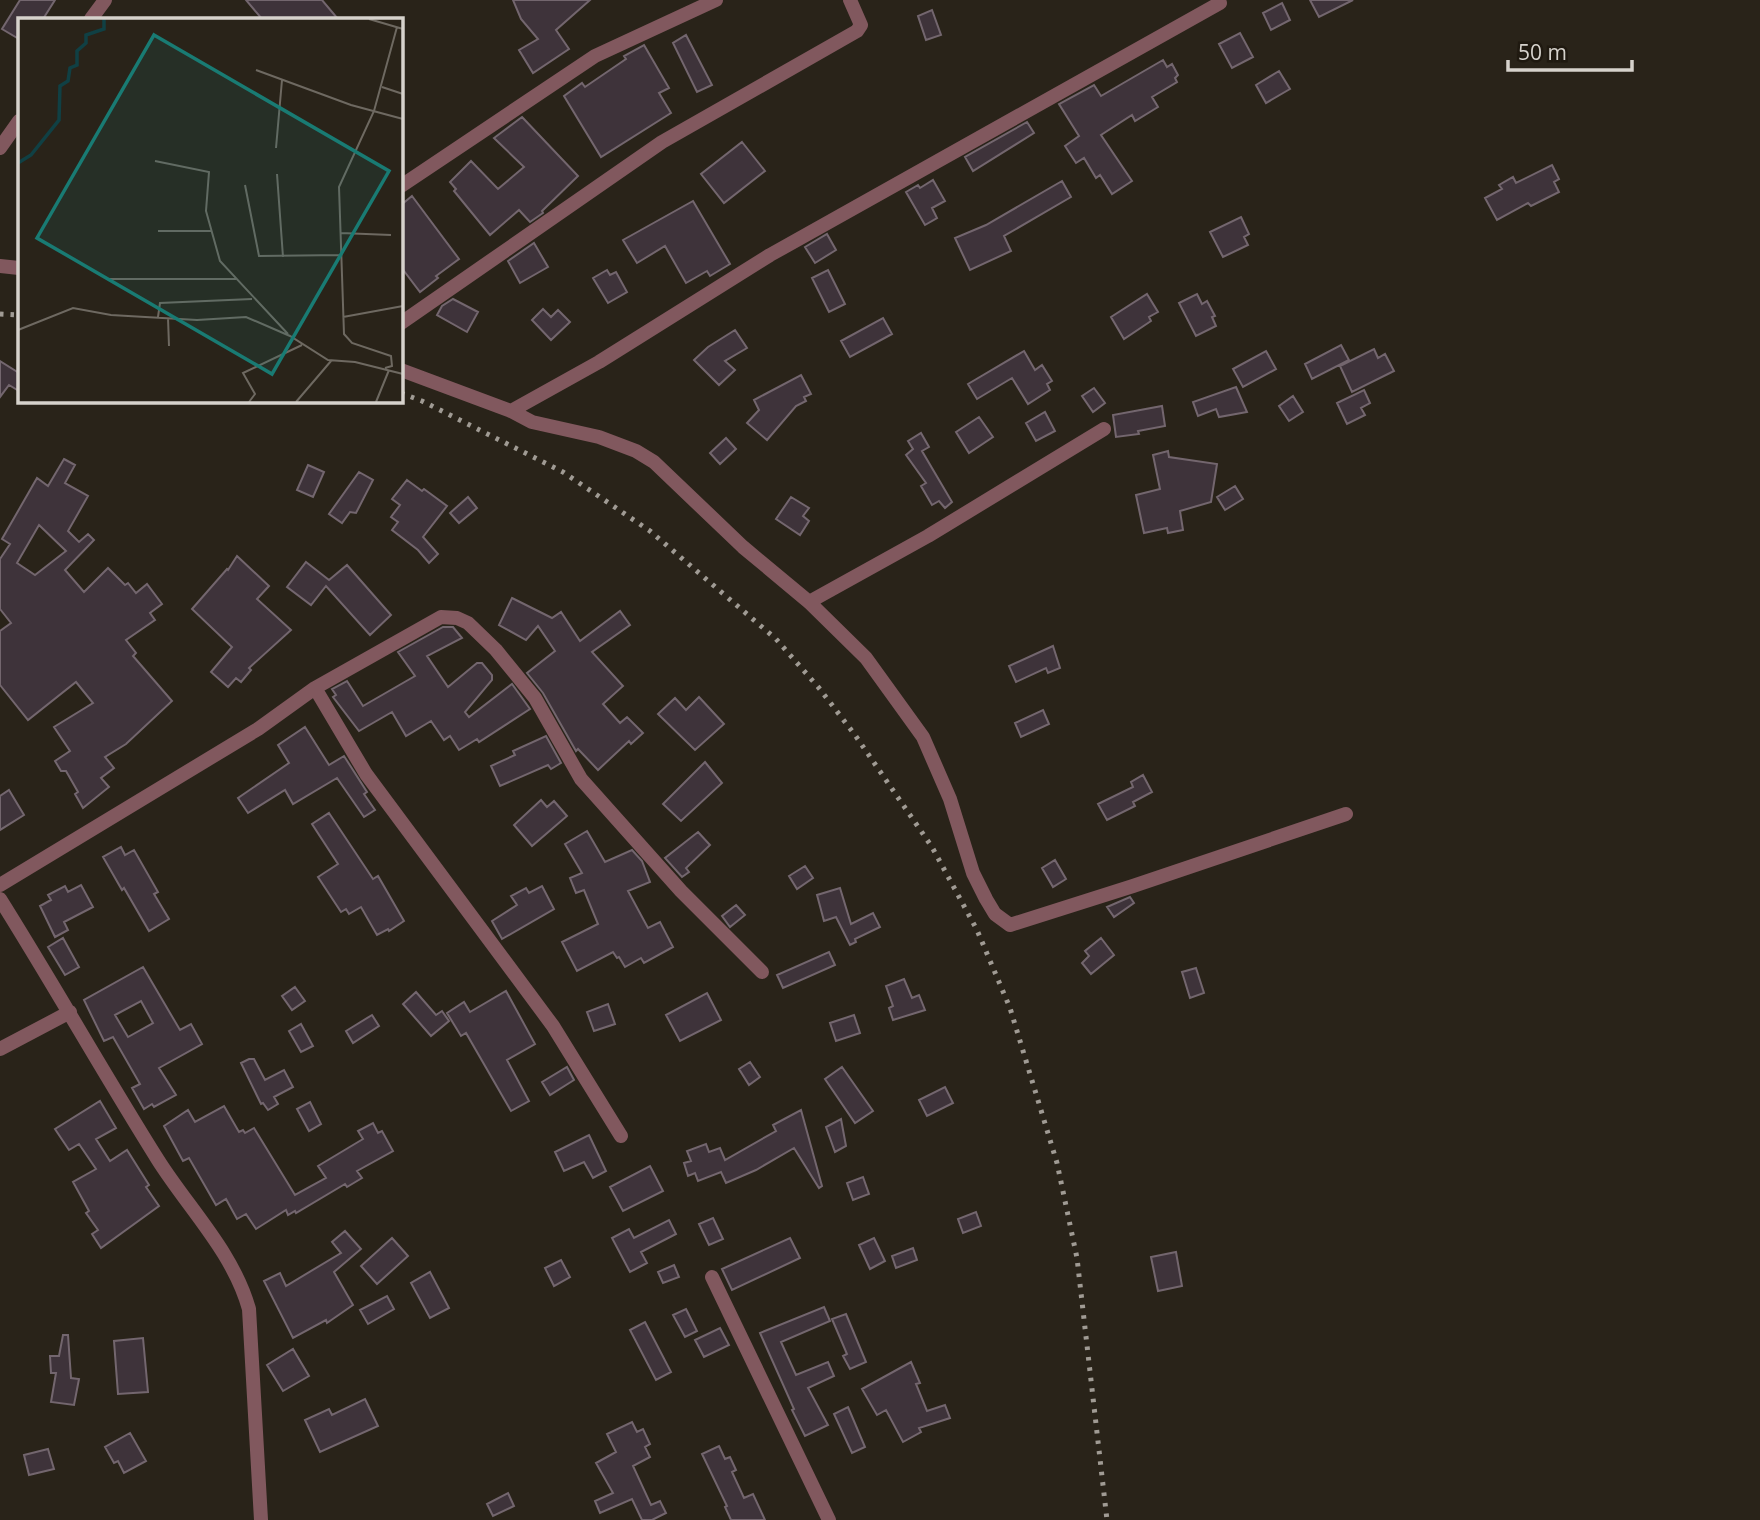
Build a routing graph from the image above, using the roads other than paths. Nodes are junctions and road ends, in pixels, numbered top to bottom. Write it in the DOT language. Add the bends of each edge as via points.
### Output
graph roads {
  1 [pos="105,0"];
  2 [pos="716,0"];
  3 [pos="850,0"];
  4 [pos="1220,3"];
  5 [pos="92,18"];
  6 [pos="18,122"];
  7 [pos="0,148"];
  8 [pos="402,185"];
  9 [pos="0,266"];
  10 [pos="18,268"];
  11 [pos="402,322"];
  12 [pos="402,370"];
  13 [pos="511,411"];
  14 [pos="1104,429"];
  15 [pos="809,602"];
  16 [pos="315,688"];
  17 [pos="1346,814"];
  18 [pos="0,885"];
  19 [pos="0,899"];
  20 [pos="762,972"];
  21 [pos="70,1012"];
  22 [pos="0,1049"];
  23 [pos="621,1136"];
  24 [pos="712,1277"];
  25 [pos="261,1520"];
  26 [pos="829,1520"];
  1 -- 5 [label="street"];
  2 -- 8 [label="street" via="595,57"];
  3 -- 11 [label="street" via="860,20 857,30 662,142"];
  4 -- 13 [label="street" via="770,255"];
  6 -- 7 [label="street"];
  9 -- 10 [label="street"];
  12 -- 13 [label="street"];
  13 -- 15 [label="street" via="532,422 599,437 654,462 743,548"];
  14 -- 15 [label="street"];
  15 -- 17 [label="street" via="866,658 923,737 978,881 995,914 1010,925"];
  16 -- 18 [label="street" via="258,729"];
  16 -- 20 [label="street" via="441,617 468,623 536,698 582,779 681,891"];
  16 -- 23 [label="street" via="366,774 554,1026"];
  19 -- 21 [label="street"];
  21 -- 22 [label="street"];
  21 -- 25 [label="street" via="159,1161 243,1286 249,1310"];
  24 -- 26 [label="street"];
}
